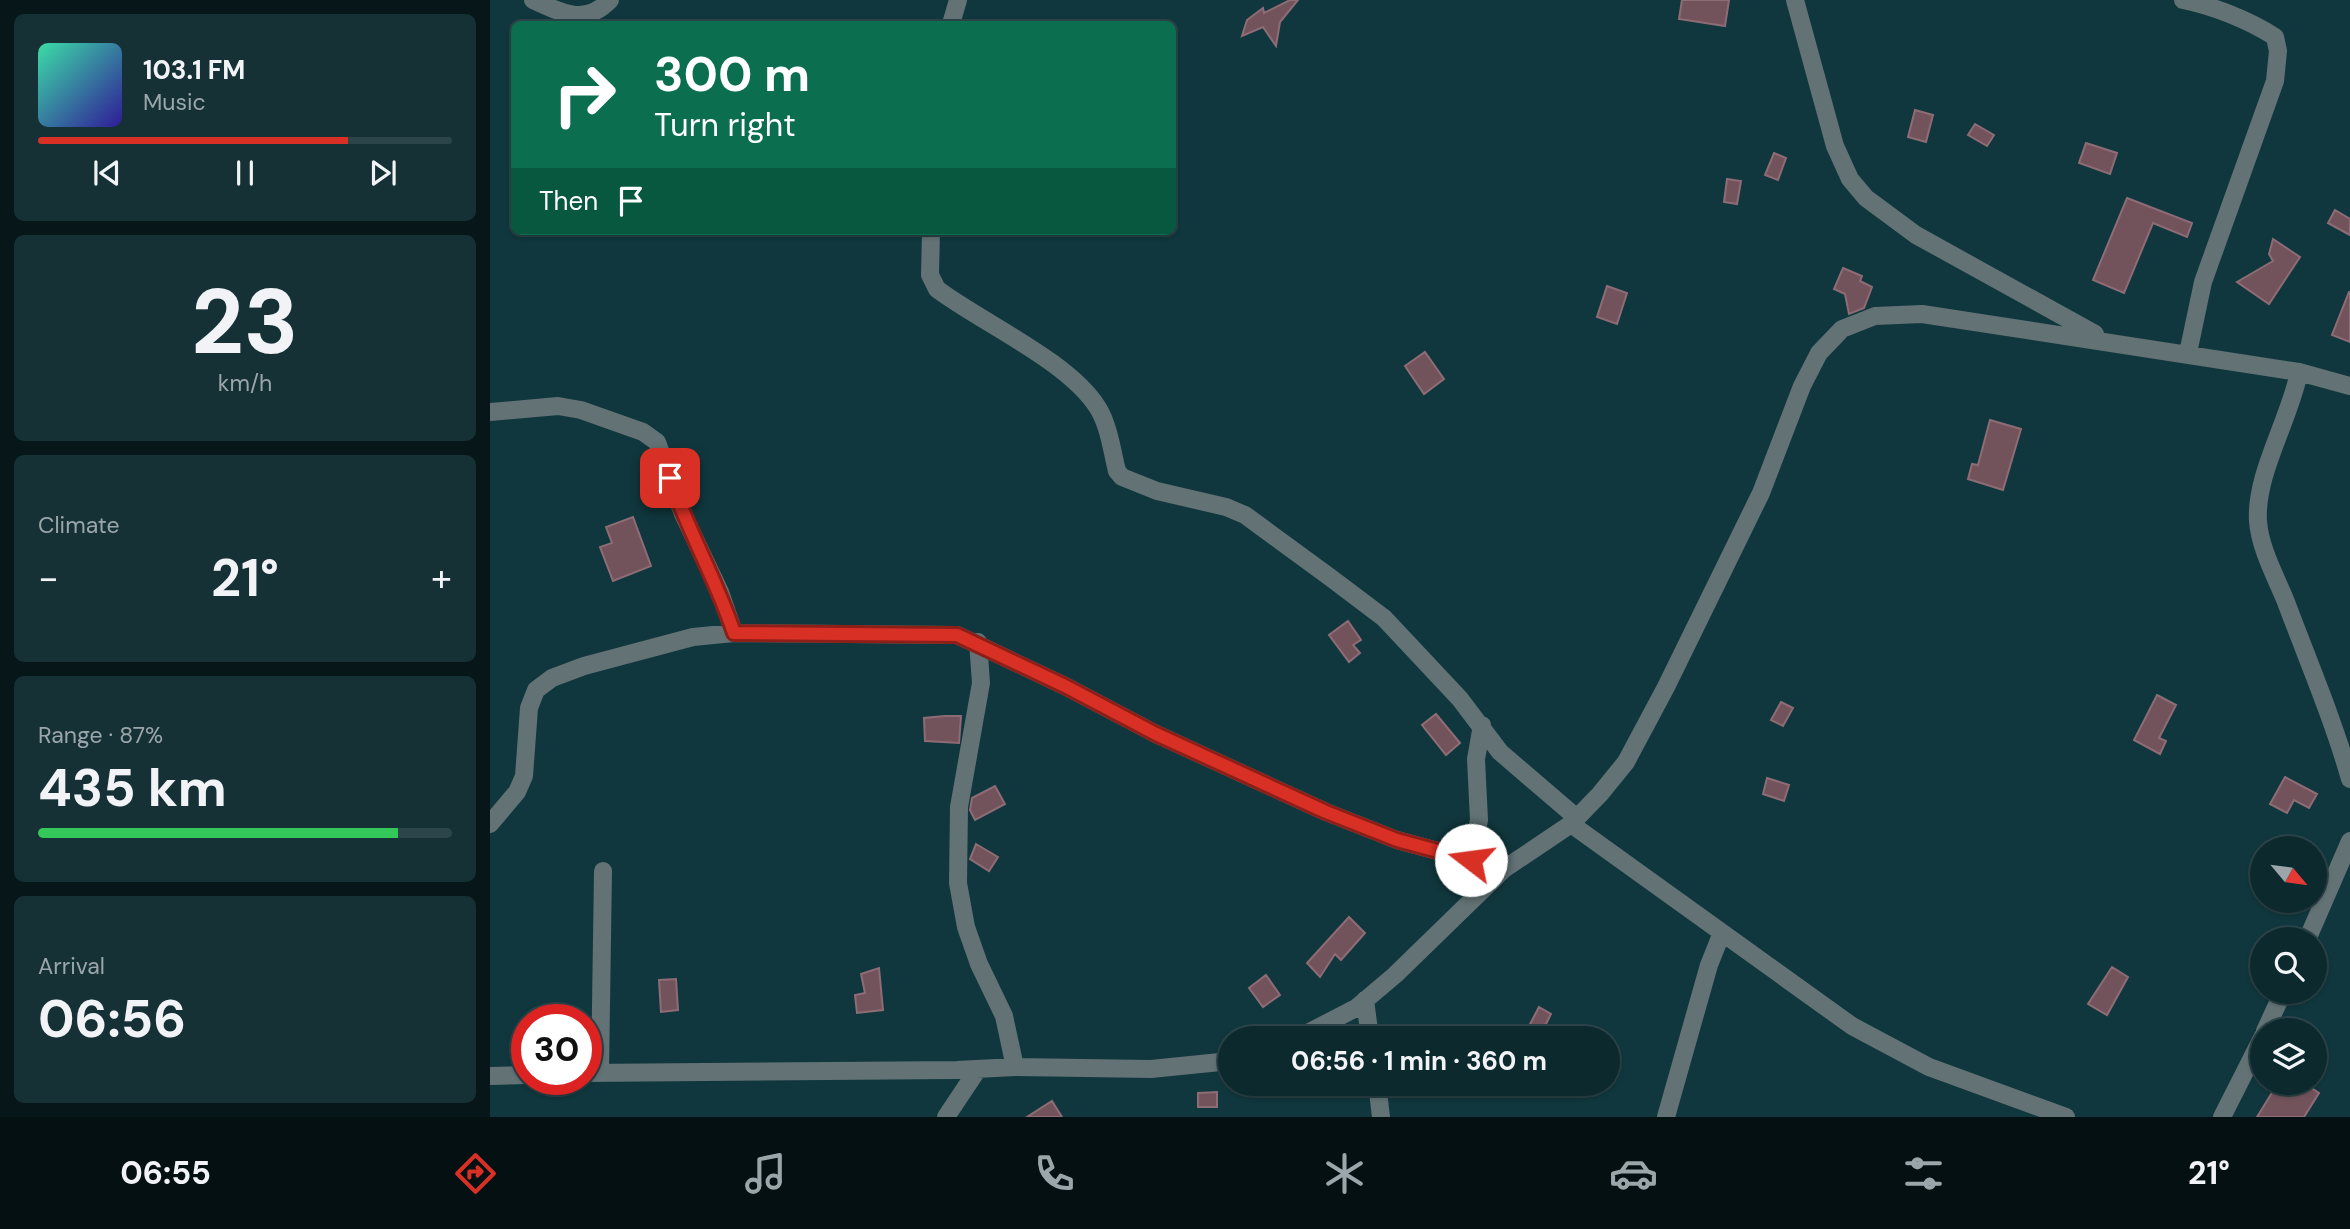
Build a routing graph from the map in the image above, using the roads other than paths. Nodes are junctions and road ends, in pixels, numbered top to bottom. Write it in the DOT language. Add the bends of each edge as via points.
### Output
graph roads {
  1 [pos="533,0"];
  2 [pos="610,0"];
  3 [pos="958,0"];
  4 [pos="1796,0"];
  5 [pos="2183,0"];
  6 [pos="952,21"];
  7 [pos="931,235"];
  8 [pos="2105,340"];
  9 [pos="2188,353"];
  10 [pos="2299,372"];
  11 [pos="2350,386"];
  12 [pos="490,412"];
  13 [pos="734,633"];
  14 [pos="978,642"];
  15 [pos="1482,725"];
  16 [pos="2350,779"];
  17 [pos="1574,821"];
  18 [pos="490,824"];
  19 [pos="2350,841"];
  20 [pos="1471,860"];
  21 [pos="1504,869"];
  22 [pos="603,871"];
  23 [pos="2313,927"];
  24 [pos="1721,935"];
  25 [pos="1365,1000"];
  26 [pos="596,1004"];
  27 [pos="1319,1026"];
  28 [pos="1368,1026"];
  29 [pos="1218,1062"];
  30 [pos="2250,1062"];
  31 [pos="1015,1067"];
  32 [pos="978,1069"];
  33 [pos="602,1073"];
  34 [pos="511,1075"];
  35 [pos="490,1076"];
  36 [pos="1379,1096"];
  37 [pos="946,1117"];
  38 [pos="1381,1117"];
  39 [pos="1666,1117"];
  40 [pos="2066,1117"];
  41 [pos="2222,1117"];
  1 -- 2 [label="street" via="574,17 601,9"];
  3 -- 6 [label="street"];
  4 -- 8 [label="street" via="1835,146 1850,178 1866,198 1916,235"];
  5 -- 9 [label="street" via="2262,29 2274,37 2278,51 2275,81 2203,282"];
  7 -- 15 [label="street" via="930,275 937,289 1056,367 1084,391 1099,410 1122,477 1226,508 1268,531 1384,618"];
  8 -- 9 [label="street"];
  8 -- 17 [label="street" via="1922,314 1875,316 1842,329 1819,353 1802,386 1761,493 1645,728 1626,761"];
  9 -- 10 [label="street"];
  10 -- 11 [label="street"];
  10 -- 16 [label="street" via="2264,481 2258,522 2268,559 2338,735"];
  12 -- 13 [label="street" via="558,406 581,410 643,432 657,442 682,514 720,592"];
  13 -- 14 [label="street" via="957,635"];
  13 -- 18 [label="street" via="693,637 584,666 552,678 536,690 526,725 524,776 517,792"];
  14 -- 20 [label="street" via="1156,734 1326,812 1397,840"];
  14 -- 31 [label="street" via="981,683 958,807 958,883 966,927 1004,1016"];
  15 -- 17 [label="street" via="1500,752"];
  15 -- 20 [label="street" via="1476,759 1479,820"];
  17 -- 21 [label="street"];
  17 -- 24 [label="street"];
  19 -- 23 [label="street"];
  20 -- 21 [label="street"];
  21 -- 25 [label="street"];
  22 -- 26 [label="street"];
  24 -- 39 [label="street"];
  24 -- 40 [label="street" via="1852,1026 1928,1067"];
  25 -- 27 [label="street"];
  25 -- 28 [label="street"];
  29 -- 31 [label="street" via="1151,1069"];
  30 -- 41 [label="street"];
  31 -- 32 [label="street"];
  32 -- 33 [label="street"];
  32 -- 37 [label="street"];
  34 -- 35 [label="street"];
  36 -- 38 [label="street"];
}
